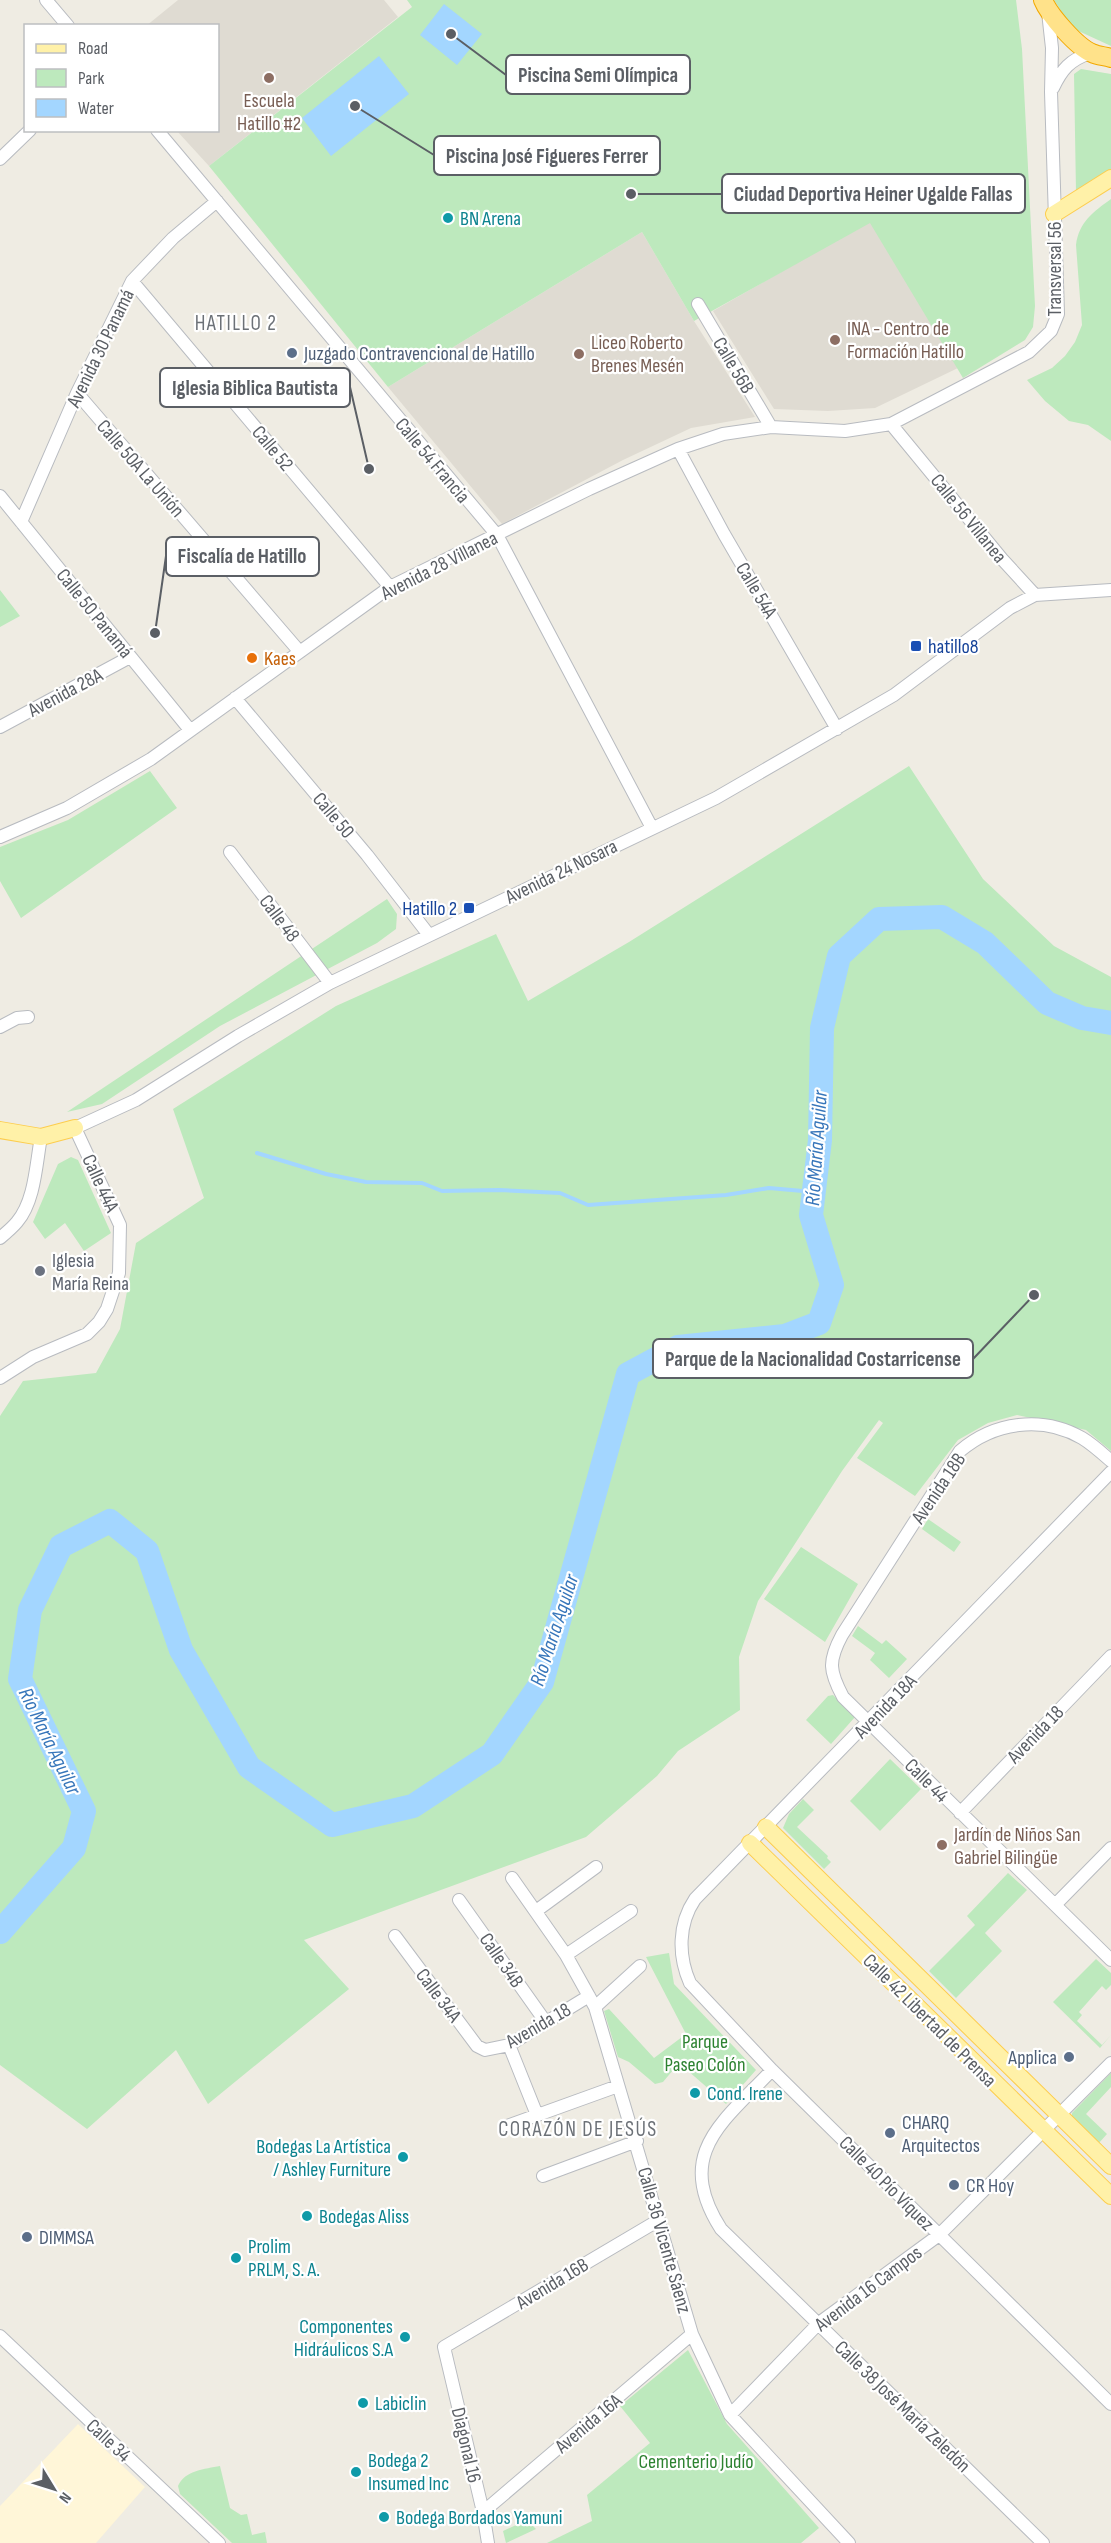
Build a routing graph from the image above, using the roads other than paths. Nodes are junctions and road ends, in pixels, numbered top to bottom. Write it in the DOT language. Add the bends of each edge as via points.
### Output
graph roads {
  1 [pos="46,0"];
  2 [pos="1046,5"];
  3 [pos="66,24"];
  4 [pos="1090,53"];
  5 [pos="1111,58"];
  6 [pos="1051,92"];
  7 [pos="28,132"];
  8 [pos="159,132"];
  9 [pos="0,159"];
  10 [pos="1111,178"];
  11 [pos="217,201"];
  12 [pos="1054,214"];
  13 [pos="132,281"];
  14 [pos="698,303"];
  15 [pos="77,393"];
  16 [pos="908,416"];
  17 [pos="891,424"];
  18 [pos="771,427"];
  19 [pos="904,439"];
  20 [pos="678,449"];
  21 [pos="0,496"];
  22 [pos="21,522"];
  23 [pos="497,535"];
  24 [pos="390,587"];
  25 [pos="1111,590"];
  26 [pos="1035,595"];
  27 [pos="299,651"];
  28 [pos="130,657"];
  29 [pos="236,698"];
  30 [pos="0,727"];
  31 [pos="837,729"];
  32 [pos="190,730"];
  33 [pos="652,828"];
  34 [pos="0,837"];
  35 [pos="230,852"];
  36 [pos="429,935"];
  37 [pos="330,983"];
  38 [pos="28,1017"];
  39 [pos="0,1027"];
  40 [pos="75,1128"];
  41 [pos="0,1130"];
  42 [pos="41,1137"];
  43 [pos="0,1238"];
  44 [pos="0,1378"];
  45 [pos="1111,1461"];
  46 [pos="1111,1472"];
  47 [pos="1111,1656"];
  48 [pos="831,1669"];
  49 [pos="869,1722"];
  50 [pos="960,1813"];
  51 [pos="766,1827"];
  52 [pos="750,1843"];
  53 [pos="1111,1848"];
  54 [pos="596,1867"];
  55 [pos="512,1878"];
  56 [pos="459,1900"];
  57 [pos="1055,1905"];
  58 [pos="536,1911"];
  59 [pos="631,1911"];
  60 [pos="395,1936"];
  61 [pos="681,1951"];
  62 [pos="566,1955"];
  63 [pos="1111,1960"];
  64 [pos="640,1966"];
  65 [pos="592,2001"];
  66 [pos="545,2021"];
  67 [pos="509,2045"];
  68 [pos="485,2050"];
  69 [pos="1111,2063"];
  70 [pos="772,2070"];
  71 [pos="618,2086"];
  72 [pos="537,2115"];
  73 [pos="1058,2115"];
  74 [pos="507,2126"];
  75 [pos="1043,2131"];
  76 [pos="637,2141"];
  77 [pos="1111,2166"];
  78 [pos="543,2176"];
  79 [pos="1111,2196"];
  80 [pos="659,2220"];
  81 [pos="939,2235"];
  82 [pos="819,2323"];
  83 [pos="692,2334"];
  84 [pos="0,2336"];
  85 [pos="444,2347"];
  86 [pos="1111,2404"];
  87 [pos="730,2415"];
  88 [pos="483,2512"];
  89 [pos="219,2543"];
  90 [pos="488,2543"];
  91 [pos="849,2543"];
  92 [pos="1043,2543"];
  1 -- 3 [label="street"];
  2 -- 4 [label="highway" via="1062,28"];
  2 -- 6 [label="street, Transversal 56" via="1052,48"];
  4 -- 5 [label="highway"];
  4 -- 6 [label="street" via="1065,67"];
  6 -- 12 [label="street, Transversal 56"];
  7 -- 9 [label="street"];
  8 -- 11 [label="street, Calle 54 Francia"];
  10 -- 12 [label="main road"];
  11 -- 13 [label="street, Avenida 30 Panamá" via="173,238"];
  11 -- 23 [label="street, Calle 54 Francia"];
  12 -- 16 [label="street, Transversal 56" via="1058,314 1052,331 1029,352"];
  13 -- 15 [label="street, Avenida 30 Panamá"];
  13 -- 24 [label="street, Calle 52"];
  14 -- 18 [label="street, Calle 56B"];
  15 -- 22 [label="street, Avenida 30 Panamá"];
  15 -- 27 [label="street, Calle 50A La Unión"];
  16 -- 17 [label="street, Transversal 56"];
  16 -- 19 [label="street"];
  17 -- 18 [label="street, Avenida 28 Villanea" via="845,431"];
  17 -- 19 [label="street, Calle 56 Villanea"];
  18 -- 20 [label="street, Avenida 28 Villanea" via="723,434"];
  19 -- 26 [label="street, Calle 56 Villanea"];
  20 -- 23 [label="street, Avenida 28 Villanea"];
  20 -- 31 [label="street, Calle 54A"];
  21 -- 22 [label="street, Calle 50 Panamá"];
  22 -- 28 [label="street, Calle 50 Panamá"];
  23 -- 24 [label="street, Avenida 28 Villanea"];
  23 -- 33 [label="street, Calle 54 Francia"];
  24 -- 27 [label="street, Avenida 28 Villanea"];
  25 -- 26 [label="street"];
  26 -- 31 [label="street, Avenida 24 Nosara" via="989,621 894,694"];
  27 -- 29 [label="street, Avenida 28 Villanea"];
  28 -- 30 [label="street, Avenida 28A"];
  28 -- 32 [label="street, Calle 50 Panamá"];
  29 -- 32 [label="street, Avenida 28 Villanea"];
  29 -- 36 [label="street, Calle 50"];
  31 -- 33 [label="street, Avenida 24 Nosara" via="716,798"];
  32 -- 34 [label="street, Avenida 28 Villanea" via="151,759 67,808"];
  33 -- 36 [label="street, Avenida 24 Nosara"];
  35 -- 37 [label="street, Calle 48"];
  36 -- 37 [label="street, Avenida 24 Nosara"];
  37 -- 40 [label="street, Avenida 24 Nosara" via="136,1100"];
  38 -- 39 [label="street" via="16,1018"];
  40 -- 42 [label="main road"];
  40 -- 44 [label="street, Calle 44A" via="120,1225 119,1273 107,1309 87,1334 33,1357"];
  41 -- 42 [label="main road"];
  42 -- 43 [label="street" via="24,1212"];
  45 -- 48 [label="street, Avenida 18B" via="1082,1438 1038,1424 996,1429 973,1440 960,1451 843,1635 832,1654"];
  46 -- 49 [label="street, Avenida 18A"];
  47 -- 50 [label="street, Avenida 18"];
  48 -- 49 [label="street, Calle 44" via="843,1697"];
  49 -- 50 [label="street, Calle 44"];
  49 -- 51 [label="street, Avenida 18A"];
  50 -- 57 [label="street, Calle 44"];
  51 -- 52 [label="street, Avenida 18A"];
  51 -- 73 [label="main road, Calle 42 Libertad de Prensa"];
  52 -- 61 [label="street, Avenida 18A" via="690,1907"];
  52 -- 75 [label="main road, Calle 42 Libertad de Prensa"];
  53 -- 57 [label="street"];
  54 -- 58 [label="street"];
  55 -- 58 [label="street, Calle 36 Vicente Sáenz"];
  56 -- 66 [label="street, Calle 34B"];
  57 -- 63 [label="street, Calle 44"];
  58 -- 62 [label="street, Calle 36 Vicente Sáenz"];
  59 -- 62 [label="street"];
  60 -- 68 [label="street, Calle 34A" via="477,2046"];
  61 -- 70 [label="street, Calle 40 Pío Víquez" via="690,1983"];
  62 -- 65 [label="street, Calle 36 Vicente Sáenz"];
  64 -- 65 [label="street, Avenida 18"];
  65 -- 66 [label="street, Avenida 18"];
  65 -- 71 [label="street, Calle 36 Vicente Sáenz"];
  66 -- 67 [label="street, Avenida 18"];
  67 -- 68 [label="street, Avenida 18"];
  67 -- 72 [label="street"];
  69 -- 73 [label="street, Avenida 16 Campos"];
  70 -- 81 [label="street, Calle 40 Pío Víquez"];
  70 -- 82 [label="street, Calle 38 José María Zeledón" via="715,2131 701,2166 704,2198 721,2229"];
  71 -- 72 [label="street"];
  71 -- 76 [label="street, Calle 36 Vicente Sáenz"];
  72 -- 74 [label="street"];
  73 -- 75 [label="street, Avenida 16 Campos"];
  73 -- 77 [label="main road, Calle 42 Libertad de Prensa"];
  75 -- 79 [label="main road, Calle 42 Libertad de Prensa"];
  75 -- 81 [label="street, Avenida 16 Campos"];
  76 -- 78 [label="street"];
  76 -- 80 [label="street, Calle 36 Vicente Sáenz"];
  80 -- 83 [label="street, Calle 36 Vicente Sáenz"];
  80 -- 85 [label="street, Avenida 16B"];
  81 -- 82 [label="street, Avenida 16 Campos"];
  81 -- 86 [label="street, Calle 40 Pío Víquez"];
  82 -- 87 [label="street, Avenida 16 Campos"];
  82 -- 92 [label="street, Calle 38 José María Zeledón"];
  83 -- 87 [label="street, Calle 36 Vicente Sáenz"];
  83 -- 88 [label="street, Avenida 16A"];
  84 -- 89 [label="street, Calle 34"];
  85 -- 88 [label="street, Diagonal 16"];
  87 -- 91 [label="street, Calle 36 Vicente Sáenz"];
  88 -- 90 [label="street, Diagonal 16"];
}
